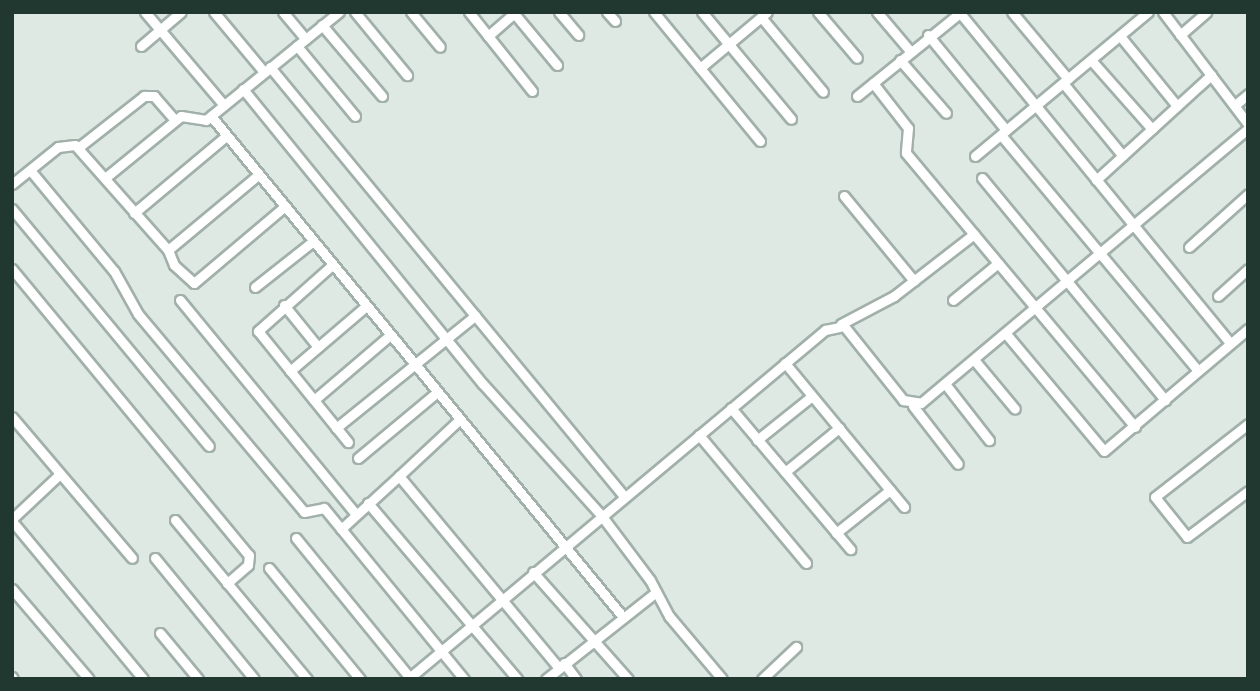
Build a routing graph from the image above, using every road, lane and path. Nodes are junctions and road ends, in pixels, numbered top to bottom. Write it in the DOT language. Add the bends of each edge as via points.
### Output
graph roads {
  1 [pos="145,12"];
  2 [pos="181,12"];
  3 [pos="214,12"];
  4 [pos="283,12"];
  5 [pos="339,12"];
  6 [pos="355,12"];
  7 [pos="411,12"];
  8 [pos="469,12"];
  9 [pos="559,12"];
  10 [pos="607,12"];
  11 [pos="654,12"];
  12 [pos="702,12"];
  13 [pos="750,12"];
  14 [pos="818,12"];
  15 [pos="877,12"];
  16 [pos="1012,12"];
  17 [pos="1149,12"];
  18 [pos="1163,12"];
  19 [pos="1206,12"];
  20 [pos="514,13"];
  21 [pos="948,14"];
  22 [pos="761,17"];
  23 [pos="615,21"];
  24 [pos="323,25"];
  25 [pos="160,30"];
  26 [pos="578,35"];
  27 [pos="928,35"];
  28 [pos="1180,35"];
  29 [pos="488,36"];
  30 [pos="1120,36"];
  31 [pos="306,39"];
  32 [pos="729,44"];
  33 [pos="141,46"];
  34 [pos="297,46"];
  35 [pos="440,47"];
  36 [pos="910,51"];
  37 [pos="857,58"];
  38 [pos="900,60"];
  39 [pos="1091,60"];
  40 [pos="557,65"];
  41 [pos="700,68"];
  42 [pos="267,69"];
  43 [pos="407,75"];
  44 [pos="1211,75"];
  45 [pos="1066,81"];
  46 [pos="873,82"];
  47 [pos="243,89"];
  48 [pos="532,91"];
  49 [pos="823,92"];
  50 [pos="1248,94"];
  51 [pos="382,96"];
  52 [pos="857,96"];
  53 [pos="224,105"];
  54 [pos="1235,105"];
  55 [pos="1035,106"];
  56 [pos="1177,106"];
  57 [pos="946,113"];
  58 [pos="211,116"];
  59 [pos="355,116"];
  60 [pos="791,119"];
  61 [pos="175,120"];
  62 [pos="1248,126"];
  63 [pos="1152,129"];
  64 [pos="1003,133"];
  65 [pos="226,136"];
  66 [pos="760,141"];
  67 [pos="79,147"];
  68 [pos="975,156"];
  69 [pos="1123,156"];
  70 [pos="30,170"];
  71 [pos="258,175"];
  72 [pos="105,178"];
  73 [pos="982,178"];
  74 [pos="1096,180"];
  75 [pos="12,184"];
  76 [pos="1248,194"];
  77 [pos="844,196"];
  78 [pos="284,207"];
  79 [pos="12,209"];
  80 [pos="134,213"];
  81 [pos="1135,228"];
  82 [pos="974,234"];
  83 [pos="312,242"];
  84 [pos="1189,247"];
  85 [pos="168,250"];
  86 [pos="1102,256"];
  87 [pos="998,263"];
  88 [pos="331,266"];
  89 [pos="12,269"];
  90 [pos="1248,269"];
  91 [pos="914,281"];
  92 [pos="1069,284"];
  93 [pos="256,287"];
  94 [pos="1218,296"];
  95 [pos="180,300"];
  96 [pos="953,300"];
  97 [pos="284,306"];
  98 [pos="365,307"];
  99 [pos="1038,310"];
  100 [pos="475,316"];
  101 [pos="841,324"];
  102 [pos="1248,329"];
  103 [pos="1007,335"];
  104 [pos="389,337"];
  105 [pos="447,339"];
  106 [pos="1230,343"];
  107 [pos="318,347"];
  108 [pos="975,361"];
  109 [pos="785,363"];
  110 [pos="414,366"];
  111 [pos="290,371"];
  112 [pos="1198,371"];
  113 [pos="946,385"];
  114 [pos="436,393"];
  115 [pos="812,396"];
  116 [pos="314,400"];
  117 [pos="1166,400"];
  118 [pos="914,406"];
  119 [pos="731,408"];
  120 [pos="1015,409"];
  121 [pos="12,417"];
  122 [pos="459,420"];
  123 [pos="1248,424"];
  124 [pos="1135,426"];
  125 [pos="336,428"];
  126 [pos="839,428"];
  127 [pos="699,435"];
  128 [pos="757,440"];
  129 [pos="989,440"];
  130 [pos="348,442"];
  131 [pos="209,446"];
  132 [pos="358,458"];
  133 [pos="958,464"];
  134 [pos="785,472"];
  135 [pos="60,474"];
  136 [pos="399,476"];
  137 [pos="890,490"];
  138 [pos="1248,491"];
  139 [pos="623,495"];
  140 [pos="368,503"];
  141 [pos="904,507"];
  142 [pos="356,514"];
  143 [pos="601,515"];
  144 [pos="12,520"];
  145 [pos="175,520"];
  146 [pos="341,529"];
  147 [pos="836,533"];
  148 [pos="296,538"];
  149 [pos="564,546"];
  150 [pos="850,549"];
  151 [pos="132,558"];
  152 [pos="155,558"];
  153 [pos="806,563"];
  154 [pos="269,568"];
  155 [pos="533,572"];
  156 [pos="227,583"];
  157 [pos="12,589"];
  158 [pos="656,592"];
  159 [pos="502,598"];
  160 [pos="623,617"];
  161 [pos="472,625"];
  162 [pos="160,633"];
  163 [pos="592,640"];
  164 [pos="796,647"];
  165 [pos="442,651"];
  166 [pos="561,665"];
  167 [pos="410,678"];
  168 [pos="89,679"];
  169 [pos="143,679"];
  170 [pos="198,679"];
  171 [pos="254,679"];
  172 [pos="307,679"];
  173 [pos="360,679"];
  174 [pos="464,679"];
  175 [pos="517,679"];
  176 [pos="546,679"];
  177 [pos="576,679"];
  178 [pos="628,679"];
  179 [pos="722,679"];
  180 [pos="762,679"];
  1 -- 25 [label="street"];
  2 -- 25 [label="street"];
  3 -- 42 [label="street"];
  4 -- 31 [label="street"];
  5 -- 24 [label="street"];
  6 -- 43 [label="street"];
  7 -- 35 [label="street"];
  8 -- 29 [label="street"];
  9 -- 26 [label="street"];
  10 -- 23 [label="street"];
  11 -- 41 [label="street"];
  12 -- 32 [label="street"];
  13 -- 22 [label="street"];
  14 -- 37 [label="street"];
  15 -- 36 [label="street"];
  16 -- 45 [label="street"];
  17 -- 30 [label="street"];
  18 -- 28 [label="street"];
  19 -- 28 [label="street"];
  20 -- 29 [label="street"];
  20 -- 40 [label="street"];
  21 -- 27 [label="street"];
  21 -- 55 [label="street" via="960,13"];
  22 -- 32 [label="street"];
  22 -- 49 [label="street"];
  24 -- 31 [label="street"];
  24 -- 51 [label="street"];
  25 -- 33 [label="street"];
  25 -- 53 [label="street"];
  27 -- 36 [label="street"];
  27 -- 64 [label="street"];
  28 -- 44 [label="street"];
  29 -- 48 [label="street"];
  30 -- 39 [label="street"];
  30 -- 56 [label="street"];
  31 -- 34 [label="street"];
  32 -- 41 [label="street"];
  32 -- 60 [label="street"];
  34 -- 42 [label="street"];
  34 -- 59 [label="street"];
  36 -- 38 [label="street"];
  38 -- 46 [label="street"];
  38 -- 57 [label="street"];
  39 -- 45 [label="street"];
  39 -- 63 [label="street"];
  41 -- 66 [label="street"];
  42 -- 47 [label="street"];
  42 -- 100 [label="street"];
  44 -- 54 [label="street"];
  44 -- 56 [label="street"];
  45 -- 55 [label="street"];
  45 -- 69 [label="street"];
  46 -- 52 [label="street"];
  46 -- 82 [label="street" via="908,128 906,153"];
  47 -- 53 [label="street"];
  47 -- 105 [label="street"];
  50 -- 54 [label="street"];
  53 -- 58 [label="street"];
  54 -- 62 [label="street"];
  55 -- 64 [label="street"];
  55 -- 74 [label="street"];
  56 -- 63 [label="street"];
  58 -- 61 [label="street" via="200,123 185,116"];
  58 -- 65 [label="street"];
  61 -- 67 [label="street" via="153,96 144,96"];
  61 -- 72 [label="street"];
  62 -- 81 [label="street"];
  63 -- 69 [label="street"];
  64 -- 68 [label="street"];
  64 -- 86 [label="street"];
  65 -- 71 [label="street"];
  65 -- 80 [label="street"];
  67 -- 70 [label="street" via="58,146"];
  67 -- 72 [label="street"];
  69 -- 74 [label="street"];
  70 -- 75 [label="street"];
  70 -- 146 [label="street" via="114,271 138,314 304,512 321,507"];
  71 -- 78 [label="street"];
  71 -- 85 [label="street"];
  72 -- 80 [label="street"];
  73 -- 92 [label="street"];
  74 -- 81 [label="street"];
  76 -- 84 [label="street"];
  77 -- 91 [label="street"];
  78 -- 83 [label="street"];
  78 -- 85 [label="street" via="194,283 174,265"];
  79 -- 131 [label="street"];
  80 -- 85 [label="street"];
  81 -- 86 [label="street"];
  81 -- 106 [label="street"];
  82 -- 87 [label="street"];
  82 -- 91 [label="street"];
  83 -- 88 [label="street"];
  83 -- 93 [label="street"];
  86 -- 92 [label="street"];
  86 -- 112 [label="street"];
  87 -- 96 [label="street"];
  87 -- 99 [label="street"];
  88 -- 97 [label="street"];
  88 -- 98 [label="street"];
  89 -- 156 [label="street" via="249,555 248,565"];
  90 -- 94 [label="street"];
  91 -- 101 [label="street"];
  92 -- 99 [label="street"];
  92 -- 117 [label="street"];
  95 -- 142 [label="street"];
  97 -- 107 [label="street"];
  97 -- 111 [label="street" via="258,331"];
  98 -- 104 [label="street"];
  98 -- 107 [label="street"];
  99 -- 103 [label="street"];
  99 -- 124 [label="street"];
  100 -- 105 [label="street"];
  100 -- 139 [label="street"];
  101 -- 109 [label="street"];
  101 -- 118 [label="street" via="902,400"];
  102 -- 106 [label="street"];
  103 -- 108 [label="street"];
  103 -- 124 [label="street" via="1104,451"];
  104 -- 110 [label="street"];
  104 -- 116 [label="street"];
  105 -- 110 [label="street"];
  105 -- 143 [label="street"];
  106 -- 112 [label="street"];
  107 -- 111 [label="street"];
  108 -- 113 [label="street"];
  108 -- 120 [label="street"];
  109 -- 115 [label="street"];
  109 -- 119 [label="street"];
  110 -- 114 [label="street"];
  110 -- 125 [label="street"];
  111 -- 116 [label="street"];
  112 -- 117 [label="street"];
  113 -- 118 [label="street"];
  113 -- 129 [label="street"];
  114 -- 122 [label="street"];
  114 -- 132 [label="street"];
  115 -- 126 [label="street"];
  115 -- 128 [label="street"];
  116 -- 125 [label="street"];
  117 -- 124 [label="street"];
  118 -- 133 [label="street"];
  119 -- 127 [label="street"];
  119 -- 128 [label="street"];
  121 -- 135 [label="street"];
  122 -- 136 [label="street"];
  122 -- 149 [label="street"];
  123 -- 138 [label="street" via="1155,498 1187,537"];
  125 -- 130 [label="street"];
  126 -- 134 [label="street"];
  126 -- 137 [label="street"];
  127 -- 139 [label="street"];
  127 -- 153 [label="street"];
  128 -- 134 [label="street"];
  134 -- 147 [label="street"];
  135 -- 144 [label="street"];
  135 -- 151 [label="street"];
  136 -- 140 [label="street"];
  136 -- 159 [label="street"];
  137 -- 141 [label="street"];
  137 -- 147 [label="street"];
  139 -- 143 [label="street"];
  140 -- 142 [label="street"];
  140 -- 161 [label="street"];
  142 -- 146 [label="street"];
  143 -- 149 [label="street"];
  143 -- 158 [label="street"];
  144 -- 169 [label="street"];
  145 -- 156 [label="street"];
  146 -- 165 [label="street"];
  147 -- 150 [label="street"];
  148 -- 167 [label="street"];
  149 -- 155 [label="street"];
  149 -- 160 [label="street"];
  152 -- 171 [label="street"];
  154 -- 173 [label="street"];
  155 -- 159 [label="street"];
  155 -- 163 [label="street"];
  156 -- 172 [label="street"];
  157 -- 168 [label="street"];
  158 -- 160 [label="street"];
  158 -- 179 [label="street"];
  159 -- 161 [label="street"];
  159 -- 166 [label="street"];
  160 -- 163 [label="street"];
  161 -- 165 [label="street"];
  161 -- 175 [label="street"];
  162 -- 170 [label="street"];
  163 -- 166 [label="street"];
  163 -- 178 [label="street"];
  164 -- 180 [label="street"];
  165 -- 167 [label="street"];
  165 -- 174 [label="street"];
  166 -- 176 [label="street"];
  166 -- 177 [label="street"];
}
